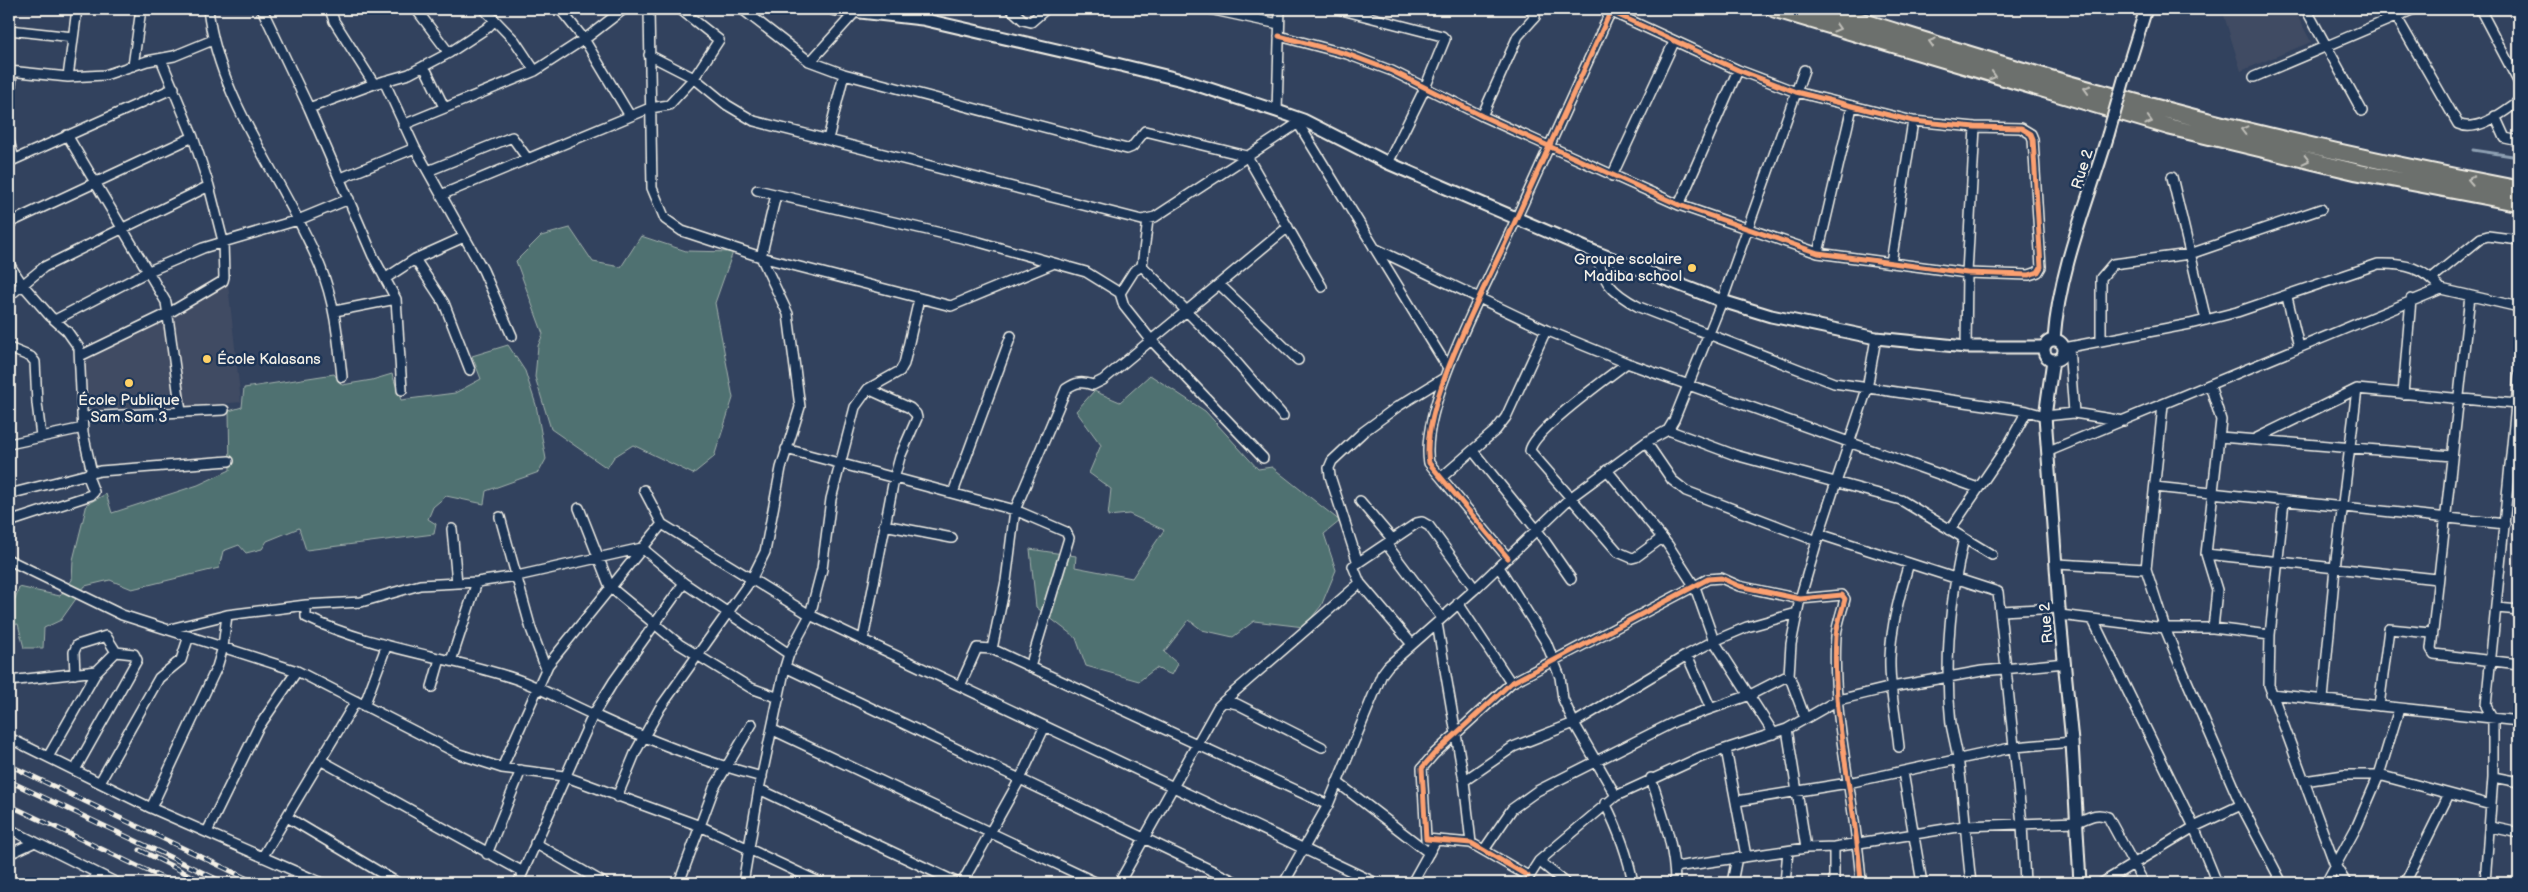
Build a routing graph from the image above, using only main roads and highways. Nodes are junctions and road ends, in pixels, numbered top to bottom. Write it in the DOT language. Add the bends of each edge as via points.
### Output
graph roads {
  1 [pos="1774,9"];
  2 [pos="1823,9"];
  3 [pos="2519,190"];
  4 [pos="2519,203"];
  1 -- 4 [label="highway, one-way" via="2170,127 2357,172"];
  3 -- 2 [label="highway, one-way" via="2355,157 2198,119 2097,92"];
}
